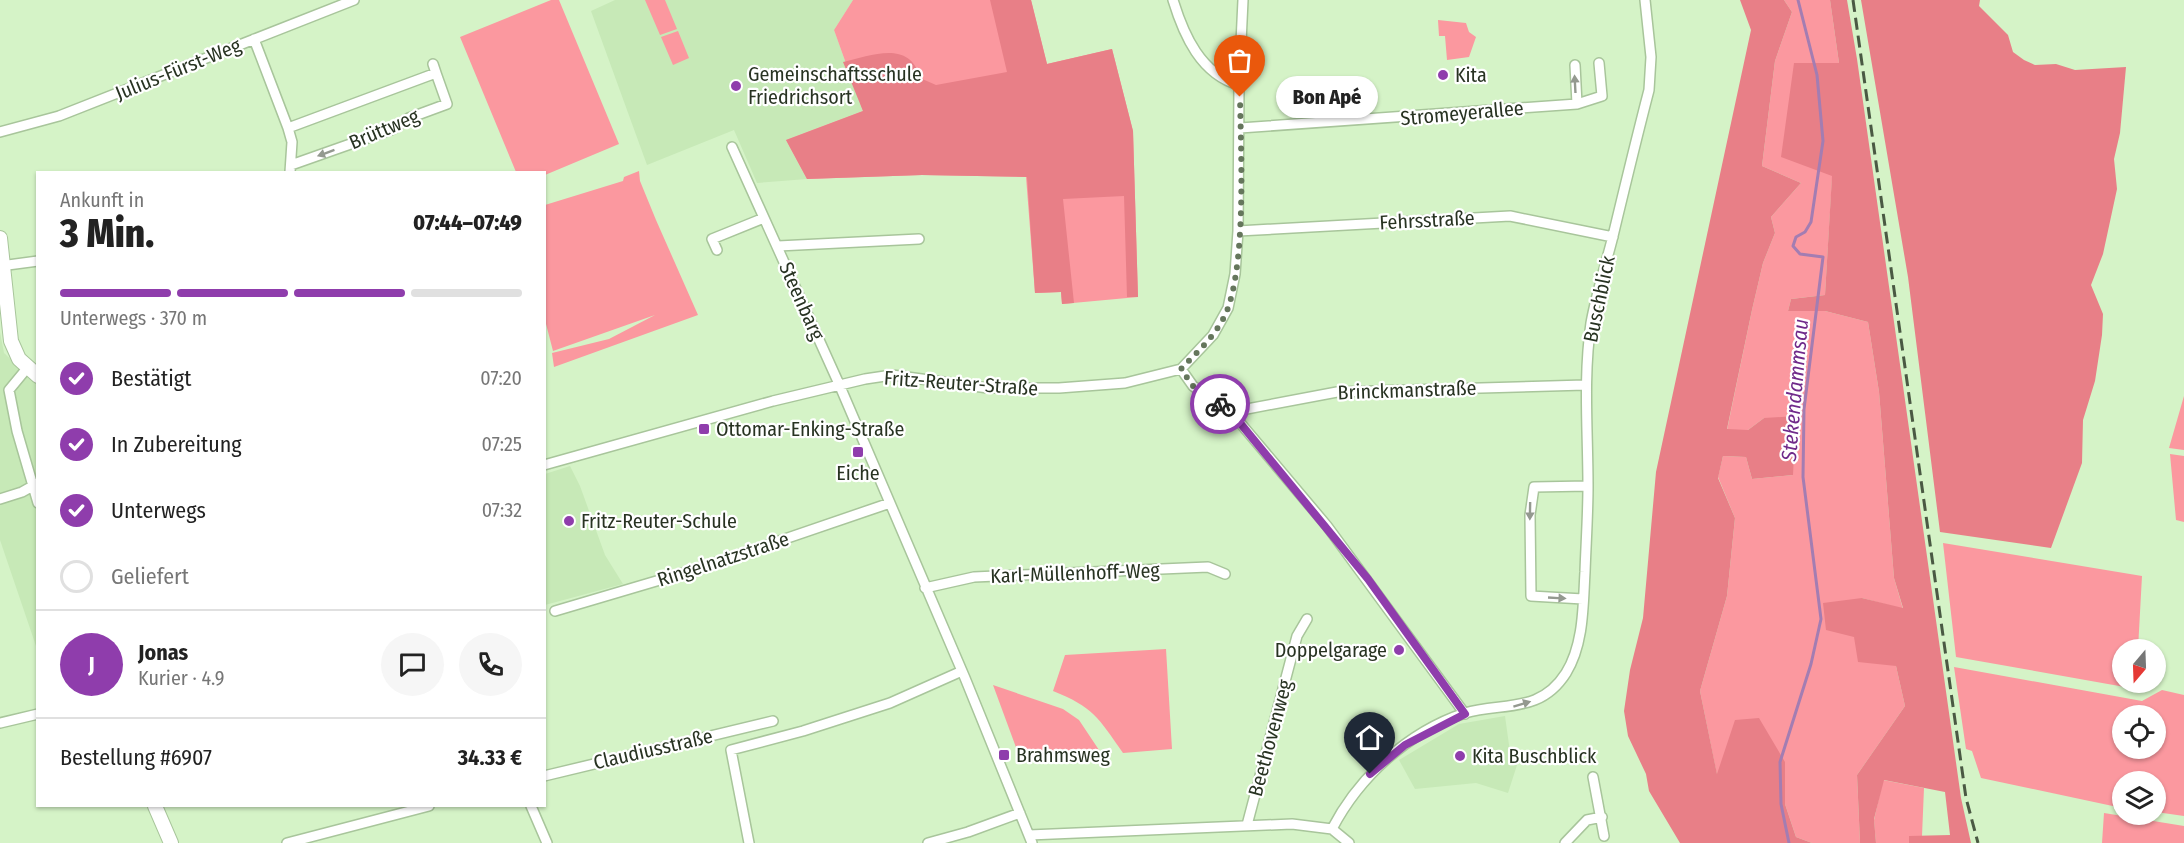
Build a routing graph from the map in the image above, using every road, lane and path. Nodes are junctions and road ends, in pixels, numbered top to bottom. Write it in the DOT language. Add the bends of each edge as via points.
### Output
graph roads {
  1 [pos="354,0"];
  2 [pos="1173,0"];
  3 [pos="1243,0"];
  4 [pos="1645,0"];
  5 [pos="254,39"];
  6 [pos="1599,63"];
  7 [pos="1575,64"];
  8 [pos="1239,85"];
  9 [pos="1577,104"];
  10 [pos="288,128"];
  11 [pos="1240,128"];
  12 [pos="0,132"];
  13 [pos="732,147"];
  14 [pos="290,169"];
  15 [pos="764,218"];
  16 [pos="1238,231"];
  17 [pos="1613,237"];
  18 [pos="0,238"];
  19 [pos="919,239"];
  20 [pos="778,246"];
  21 [pos="717,250"];
  22 [pos="36,261"];
  23 [pos="2,265"];
  24 [pos="1181,369"];
  25 [pos="33,371"];
  26 [pos="839,384"];
  27 [pos="1585,384"];
  28 [pos="1231,412"];
  29 [pos="546,464"];
  30 [pos="35,485"];
  31 [pos="1588,486"];
  32 [pos="0,499"];
  33 [pos="890,503"];
  34 [pos="1226,574"];
  35 [pos="925,588"];
  36 [pos="1583,599"];
  37 [pos="555,611"];
  38 [pos="1306,619"];
  39 [pos="962,671"];
  40 [pos="36,714"];
  41 [pos="1465,714"];
  42 [pos="773,721"];
  43 [pos="0,723"];
  44 [pos="762,724"];
  45 [pos="766,741"];
  46 [pos="546,776"];
  47 [pos="1593,777"];
  48 [pos="155,807"];
  49 [pos="425,807"];
  50 [pos="531,807"];
  51 [pos="1020,813"];
  52 [pos="1602,817"];
  53 [pos="1247,825"];
  54 [pos="1332,829"];
  55 [pos="1604,836"];
  56 [pos="1030,839"];
  57 [pos="171,843"];
  58 [pos="287,843"];
  59 [pos="547,843"];
  60 [pos="749,843"];
  61 [pos="928,843"];
  62 [pos="1349,843"];
  63 [pos="1565,843"];
  1 -- 5 [label="street, Julius-Fürst-Weg"];
  2 -- 8 [label="street" via="1194,50 1207,69 1222,81"];
  3 -- 8 [label="street"];
  4 -- 17 [label="street, Buschblick" via="1651,57 1648,90"];
  5 -- 10 [label="street"];
  5 -- 12 [label="street, Julius-Fürst-Weg" via="59,116"];
  6 -- 9 [label="street, Stromeyerallee" via="1602,96"];
  9 -- 7 [label="street, one-way"];
  8 -- 11 [label="street"];
  9 -- 11 [label="street, Stromeyerallee"];
  10 -- 14 [label="street" via="292,142"];
  10 -- 14 [label="street, Brüttweg, one-way" via="435,69 447,104"];
  11 -- 16 [label="street"];
  13 -- 15 [label="street, Steenbarg"];
  15 -- 20 [label="street, Steenbarg"];
  15 -- 21 [label="street" via="712,239"];
  16 -- 17 [label="street, Fehrsstraße" via="1510,216"];
  16 -- 24 [label="street" via="1228,308 1213,335"];
  17 -- 27 [label="street, Buschblick" via="1591,322"];
  18 -- 23 [label="street"];
  19 -- 20 [label="street"];
  20 -- 26 [label="street, Steenbarg"];
  22 -- 23 [label="street"];
  23 -- 25 [label="street" via="13,350"];
  24 -- 26 [label="street, Fritz-Reuter-Straße" via="1125,383 1059,388 988,388 892,375"];
  24 -- 28 [label="street" via="1193,386"];
  25 -- 30 [label="street" via="9,390"];
  26 -- 29 [label="street, Fritz-Reuter-Straße"];
  26 -- 33 [label="street"];
  27 -- 28 [label="street, Brinckmanstraße" via="1337,392"];
  27 -- 31 [label="street, Buschblick"];
  28 -- 41 [label="street" via="1368,579"];
  30 -- 32 [label="street"];
  31 -- 36 [label="street, Buschblick"];
  31 -- 36 [label="street, one-way" via="1534,487 1530,514 1531,596"];
  33 -- 35 [label="street"];
  33 -- 37 [label="street, Ringelnatzstraße" via="697,569"];
  34 -- 35 [label="street, Karl-Müllenhoff-Weg" via="1208,567 986,576"];
  35 -- 39 [label="street"];
  41 -- 36 [label="street, Buschblick, one-way" via="1524,705 1565,675 1580,638"];
  38 -- 53 [label="street, Beethovenweg" via="1297,636"];
  39 -- 45 [label="street, Claudiusstraße" via="890,703"];
  39 -- 51 [label="street"];
  40 -- 43 [label="street"];
  41 -- 54 [label="street, Buschblick" via="1418,737 1379,766 1360,784"];
  42 -- 44 [label="street, Claudiusstraße"];
  44 -- 45 [label="street"];
  44 -- 46 [label="street, Claudiusstraße"];
  45 -- 60 [label="street, Claudiusstraße" via="731,750"];
  47 -- 52 [label="street"];
  48 -- 57 [label="street"];
  49 -- 58 [label="street"];
  50 -- 59 [label="street"];
  51 -- 56 [label="street"];
  51 -- 61 [label="street"];
  52 -- 55 [label="street"];
  52 -- 63 [label="street" via="1587,820"];
  53 -- 54 [label="street" via="1305,824"];
  53 -- 56 [label="street"];
  54 -- 62 [label="street"];
}
